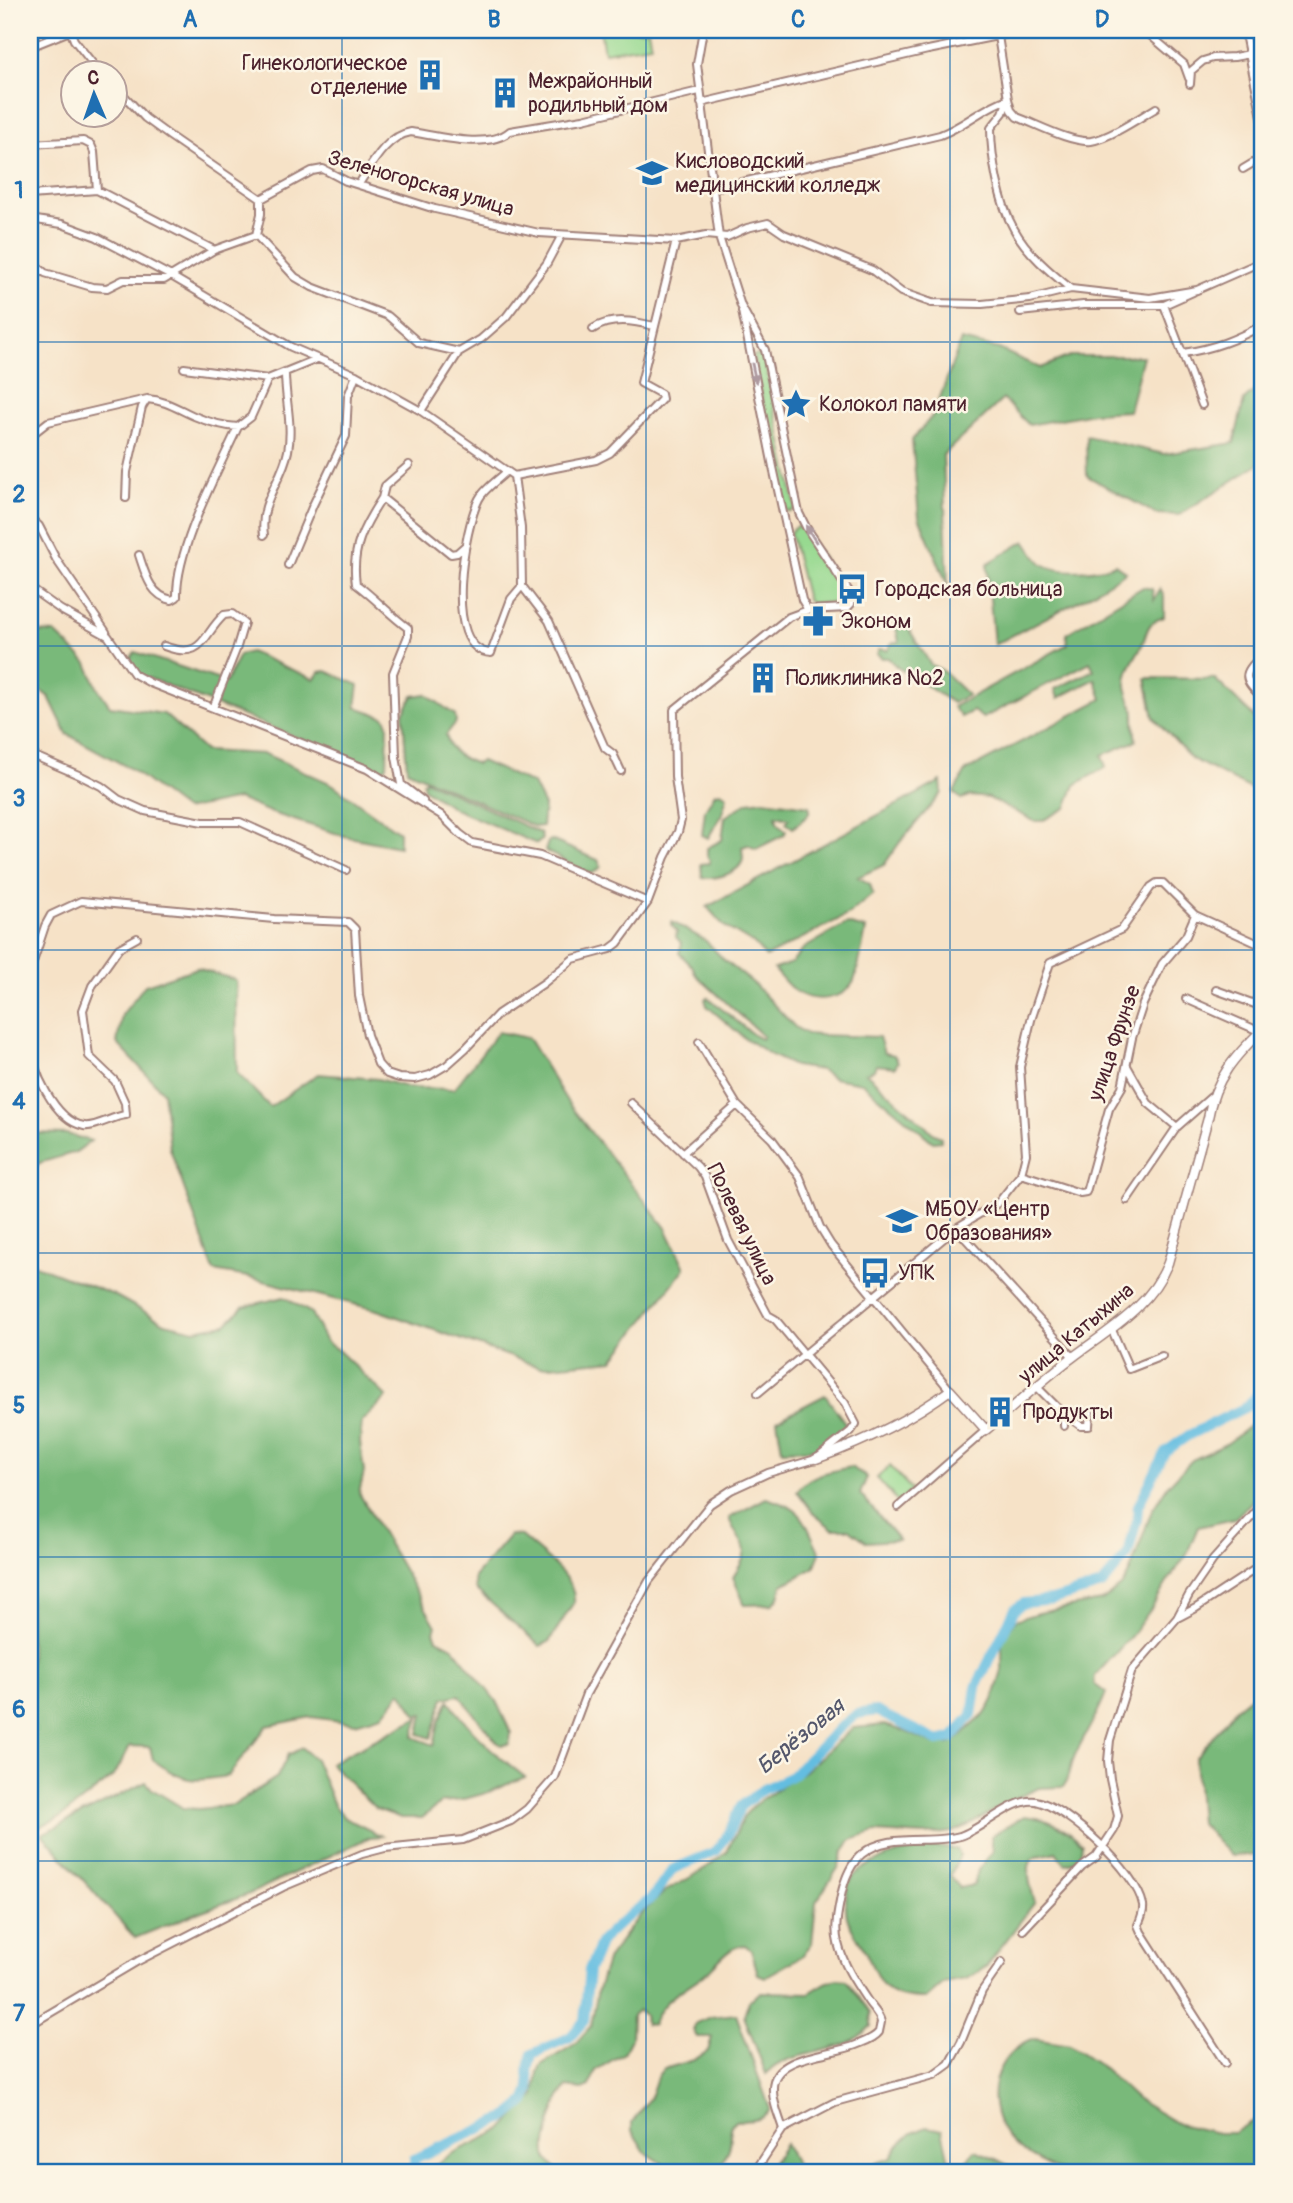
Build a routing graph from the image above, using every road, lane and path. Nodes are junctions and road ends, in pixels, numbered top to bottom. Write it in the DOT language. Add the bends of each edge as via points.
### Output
graph roads {
  1 [pos="71,30"];
  2 [pos="703,30"];
  3 [pos="1046,30"];
  4 [pos="1144,30"];
  5 [pos="1247,30"];
  6 [pos="1011,32"];
  7 [pos="999,36"];
  8 [pos="30,47"];
  9 [pos="1250,54"];
  10 [pos="90,60"];
  11 [pos="699,91"];
  12 [pos="1008,99"];
  13 [pos="130,102"];
  14 [pos="701,103"];
  15 [pos="1156,108"];
  16 [pos="1263,122"];
  17 [pos="30,144"];
  18 [pos="1263,157"];
  19 [pos="1243,169"];
  20 [pos="359,184"];
  21 [pos="713,189"];
  22 [pos="97,190"];
  23 [pos="30,195"];
  24 [pos="261,199"];
  25 [pos="30,219"];
  26 [pos="256,235"];
  27 [pos="562,235"];
  28 [pos="719,237"];
  29 [pos="676,241"];
  30 [pos="214,250"];
  31 [pos="1263,261"];
  32 [pos="32,262"];
  33 [pos="171,276"];
  34 [pos="1071,289"];
  35 [pos="1196,290"];
  36 [pos="1164,305"];
  37 [pos="741,306"];
  38 [pos="1020,312"];
  39 [pos="1263,325"];
  40 [pos="653,326"];
  41 [pos="593,329"];
  42 [pos="459,352"];
  43 [pos="1183,353"];
  44 [pos="317,359"];
  45 [pos="184,368"];
  46 [pos="285,373"];
  47 [pos="356,376"];
  48 [pos="268,379"];
  49 [pos="147,399"];
  50 [pos="1202,405"];
  51 [pos="421,411"];
  52 [pos="238,427"];
  53 [pos="30,436"];
  54 [pos="409,465"];
  55 [pos="506,472"];
  56 [pos="514,476"];
  57 [pos="126,498"];
  58 [pos="382,498"];
  59 [pos="799,513"];
  60 [pos="783,517"];
  61 [pos="30,518"];
  62 [pos="264,535"];
  63 [pos="466,545"];
  64 [pos="139,555"];
  65 [pos="288,565"];
  66 [pos="522,586"];
  67 [pos="30,588"];
  68 [pos="808,610"];
  69 [pos="108,636"];
  70 [pos="164,646"];
  71 [pos="1263,656"];
  72 [pos="1263,698"];
  73 [pos="213,708"];
  74 [pos="30,754"];
  75 [pos="621,771"];
  76 [pos="441,815"];
  77 [pos="346,870"];
  78 [pos="649,902"];
  79 [pos="1195,915"];
  80 [pos="138,938"];
  81 [pos="1263,946"];
  82 [pos="30,971"];
  83 [pos="1216,990"];
  84 [pos="1186,999"];
  85 [pos="1263,1007"];
  86 [pos="1262,1030"];
  87 [pos="30,1042"];
  88 [pos="699,1042"];
  89 [pos="1127,1066"];
  90 [pos="1212,1097"];
  91 [pos="631,1103"];
  92 [pos="737,1104"];
  93 [pos="1177,1127"];
  94 [pos="683,1153"];
  95 [pos="1021,1174"];
  96 [pos="1128,1200"];
  97 [pos="956,1228"];
  98 [pos="874,1297"];
  99 [pos="1112,1330"];
  100 [pos="805,1355"];
  101 [pos="1163,1356"];
  102 [pos="1073,1357"];
  103 [pos="1037,1387"];
  104 [pos="950,1390"];
  105 [pos="758,1393"];
  106 [pos="1090,1412"];
  107 [pos="1064,1414"];
  108 [pos="1064,1426"];
  109 [pos="986,1430"];
  110 [pos="816,1459"];
  111 [pos="1263,1504"];
  112 [pos="898,1507"];
  113 [pos="1263,1564"];
  114 [pos="1177,1618"];
  115 [pos="1101,1846"];
  116 [pos="1023,1930"];
  117 [pos="1002,1962"];
  118 [pos="30,2025"];
  119 [pos="1225,2063"];
  120 [pos="783,2129"];
  121 [pos="754,2173"];
  1 -- 8 [label="street"];
  1 -- 10 [label="street"];
  2 -- 11 [label="street" via="697,64"];
  3 -- 6 [label="street"];
  4 -- 9 [label="street" via="1184,64 1190,81 1195,66 1203,61"];
  5 -- 9 [label="street"];
  6 -- 7 [label="street"];
  7 -- 12 [label="street"];
  7 -- 14 [label="street"];
  9 -- 16 [label="street"];
  11 -- 14 [label="street"];
  11 -- 20 [label="street" via="510,131 502,137 468,141 402,134 387,145"];
  12 -- 15 [label="street" via="1017,117 1091,141"];
  12 -- 21 [label="street" via="940,135"];
  12 -- 34 [label="street" via="991,128 998,184 1013,228 1036,258"];
  13 -- 24 [label="street" via="170,137"];
  14 -- 21 [label="street"];
  17 -- 22 [label="street" via="83,141 91,145"];
  18 -- 19 [label="street"];
  20 -- 24 [label="street, Зеленогорская улица" via="323,169"];
  20 -- 27 [label="street, Зеленогорская улица" via="435,209"];
  21 -- 28 [label="street"];
  22 -- 23 [label="street"];
  22 -- 30 [label="street"];
  24 -- 26 [label="street"];
  25 -- 33 [label="street" via="81,229"];
  26 -- 30 [label="street"];
  26 -- 42 [label="street" via="295,277 312,287 388,316 419,343"];
  27 -- 29 [label="street, Зеленогорская улица"];
  27 -- 42 [label="street" via="506,317"];
  28 -- 29 [label="street, Зеленогорская улица"];
  28 -- 34 [label="street, Зеленогорская улица" via="768,223 872,270 901,292 932,303 1018,301"];
  28 -- 37 [label="street"];
  29 -- 40 [label="street"];
  30 -- 33 [label="street"];
  31 -- 35 [label="street"];
  32 -- 33 [label="street" via="45,273 100,288 123,280"];
  33 -- 44 [label="street"];
  34 -- 35 [label="street, Зеленогорская улица" via="1150,298"];
  35 -- 36 [label="street"];
  36 -- 38 [label="street" via="1083,305"];
  36 -- 43 [label="street"];
  37 -- 59 [label="street" via="765,350"];
  37 -- 60 [label="street, one-way"];
  39 -- 43 [label="street" via="1232,342"];
  40 -- 41 [label="street" via="623,320"];
  40 -- 56 [label="street" via="641,383 661,394 653,410 610,453 596,460"];
  42 -- 51 [label="street"];
  43 -- 50 [label="street"];
  44 -- 46 [label="street"];
  44 -- 47 [label="street"];
  45 -- 48 [label="street"];
  46 -- 48 [label="street"];
  46 -- 62 [label="street" via="288,452 267,498"];
  47 -- 51 [label="street"];
  47 -- 65 [label="street" via="348,396 346,436"];
  48 -- 52 [label="street" via="251,417"];
  49 -- 52 [label="street"];
  49 -- 53 [label="street" via="48,422"];
  49 -- 57 [label="street" via="127,472"];
  51 -- 55 [label="street"];
  52 -- 64 [label="street" via="194,523 176,581 177,597 165,599 153,589"];
  54 -- 58 [label="street" via="385,486"];
  55 -- 56 [label="street"];
  55 -- 63 [label="street" via="479,498"];
  56 -- 66 [label="street"];
  58 -- 63 [label="street" via="451,554"];
  58 -- 76 [label="street" via="356,547 356,584 408,628 393,673 397,773 401,784"];
  59 -- 60 [label="street"];
  68 -- 59 [label="street, one-way" via="847,608 852,596"];
  60 -- 68 [label="street"];
  61 -- 69 [label="street"];
  63 -- 66 [label="street" via="460,584 462,613 478,650 491,653 511,599"];
  66 -- 75 [label="street" via="549,621 604,748 613,754"];
  67 -- 69 [label="street"];
  68 -- 78 [label="street" via="774,627 674,710 681,820"];
  69 -- 73 [label="street" via="134,674"];
  70 -- 73 [label="street" via="177,651 195,649 223,615 232,614 244,623"];
  71 -- 72 [label="street" via="1246,679"];
  73 -- 76 [label="street" via="367,769"];
  74 -- 77 [label="street" via="145,811 203,822 240,822"];
  76 -- 78 [label="street" via="472,843 540,856"];
  78 -- 82 [label="street" via="610,949 573,958 498,1014 447,1065 415,1079 387,1074 378,1064 359,996 355,929 348,922 81,901 51,915"];
  79 -- 81 [label="street"];
  79 -- 89 [label="street, улица Фрунзе" via="1186,936 1162,964 1143,1004"];
  79 -- 95 [label="street" via="1163,883 1157,883 1122,929 1050,963 1020,1067 1026,1154"];
  80 -- 87 [label="street" via="119,948 92,986 83,1010 89,1056 114,1081 126,1115 87,1127 74,1123 43,1084"];
  83 -- 85 [label="street"];
  84 -- 86 [label="street"];
  86 -- 90 [label="street, улица Катыхина" via="1229,1065"];
  88 -- 92 [label="street"];
  89 -- 93 [label="street" via="1148,1103"];
  89 -- 95 [label="street, улица Фрунзе" via="1109,1109 1086,1192"];
  90 -- 93 [label="street, улица Катыхина"];
  90 -- 99 [label="street, улица Катыхина" via="1162,1279"];
  91 -- 94 [label="street, Полевая улица"];
  92 -- 94 [label="street"];
  92 -- 98 [label="street" via="790,1161 831,1245"];
  93 -- 96 [label="street, улица Катыхина"];
  94 -- 100 [label="street, Полевая улица" via="705,1177 728,1240 768,1315"];
  95 -- 97 [label="street" via="998,1203"];
  97 -- 98 [label="street"];
  97 -- 102 [label="street"];
  98 -- 100 [label="street"];
  98 -- 104 [label="street"];
  99 -- 101 [label="street" via="1129,1369"];
  99 -- 102 [label="street, улица Катыхина"];
  100 -- 105 [label="street"];
  100 -- 110 [label="street, Полевая улица" via="845,1403 856,1424"];
  102 -- 103 [label="street, улица Катыхина"];
  103 -- 107 [label="street"];
  103 -- 109 [label="street, улица Катыхина"];
  104 -- 109 [label="street"];
  104 -- 110 [label="street" via="923,1409"];
  106 -- 107 [label="street" via="1089,1426"];
  107 -- 108 [label="street"];
  109 -- 112 [label="street, улица Катыхина"];
  110 -- 118 [label="street" via="768,1473 710,1504 649,1581 588,1690 555,1777 511,1821 463,1840 362,1854 283,1887 138,1961"];
  111 -- 114 [label="street" via="1213,1560"];
  113 -- 114 [label="street"];
  114 -- 115 [label="street" via="1132,1670 1110,1740 1108,1761 1118,1816"];
  115 -- 116 [label="street" via="1096,1857"];
  115 -- 119 [label="street" via="1126,1870 1143,1904 1138,1925"];
  115 -- 120 [label="street" via="1055,1807 1034,1800 1019,1803 959,1836 878,1844 862,1855 844,1883 836,1923 838,1943 851,1976 881,2023 869,2040 781,2068 772,2089"];
  117 -- 120 [label="street" via="982,1991 949,2064 934,2075 835,2102"];
  120 -- 121 [label="street"];
}
